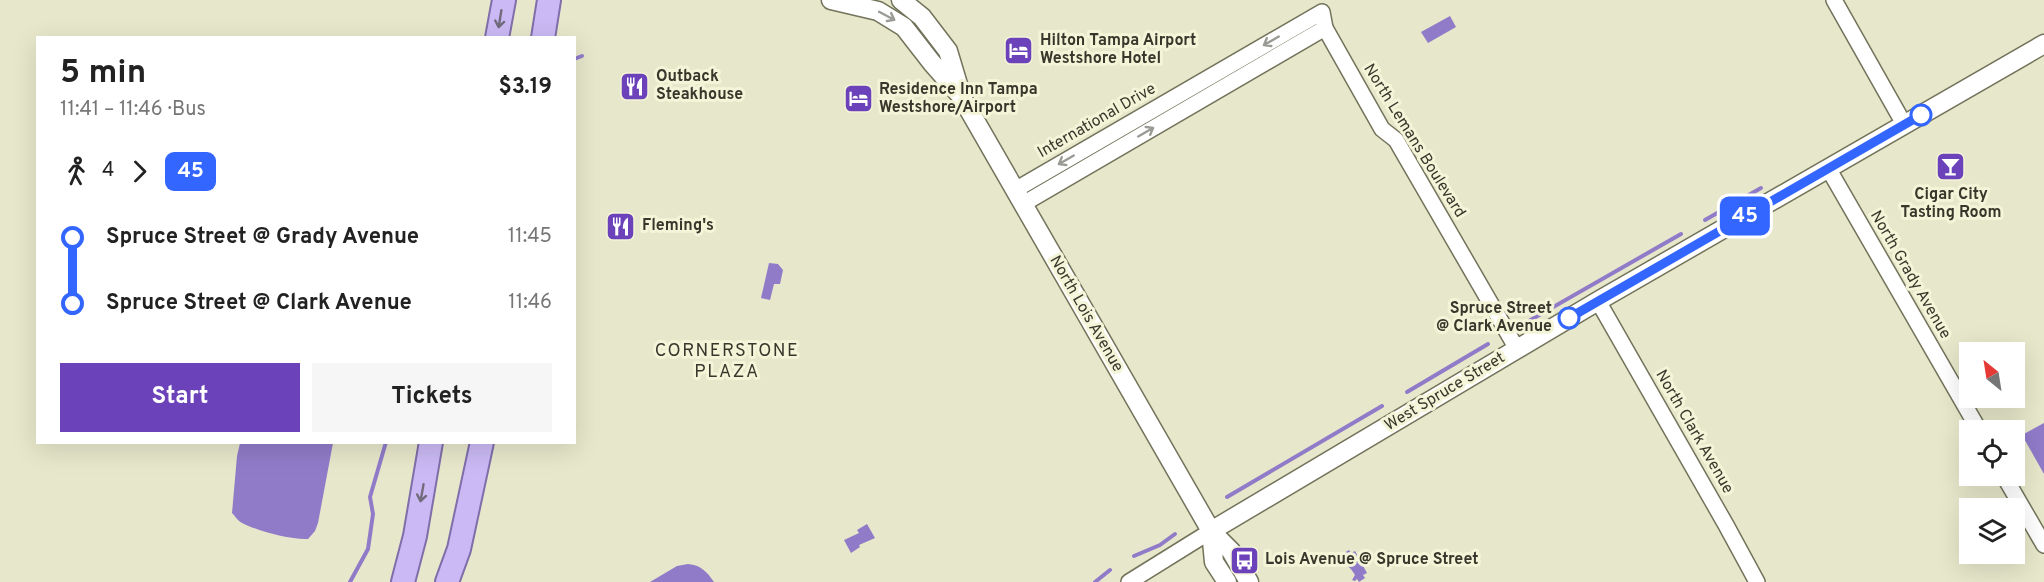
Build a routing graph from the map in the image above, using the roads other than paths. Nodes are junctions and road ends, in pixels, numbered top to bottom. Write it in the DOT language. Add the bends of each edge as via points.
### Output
graph roads {
  1 [pos="504,0"];
  2 [pos="549,0"];
  3 [pos="563,0"];
  4 [pos="831,0"];
  5 [pos="901,0"];
  6 [pos="1834,0"];
  7 [pos="1322,12"];
  8 [pos="1325,28"];
  9 [pos="543,33"];
  10 [pos="497,36"];
  11 [pos="2044,44"];
  12 [pos="1238,61"];
  13 [pos="1246,74"];
  14 [pos="961,96"];
  15 [pos="1904,124"];
  16 [pos="1099,141"];
  17 [pos="1107,155"];
  18 [pos="1828,168"];
  19 [pos="1019,197"];
  20 [pos="1598,301"];
  21 [pos="1517,349"];
  22 [pos="1973,420"];
  23 [pos="431,444"];
  24 [pos="482,444"];
  25 [pos="2010,486"];
  26 [pos="1211,531"];
  27 [pos="2044,545"];
  28 [pos="403,582"];
  29 [pos="447,582"];
  30 [pos="1129,582"];
  31 [pos="1227,582"];
  32 [pos="1249,582"];
  33 [pos="1757,582"];
  1 -- 10 [label="main road, one-way"];
  2 -- 9 [label="main road"];
  3 -- 9 [label="main road"];
  4 -- 14 [label="street, North Lois Avenue, one-way" via="878,11 904,27"];
  5 -- 14 [label="street, North Lois Avenue" via="922,17 948,51"];
  6 -- 15 [label="street"];
  7 -- 8 [label="street, North Lemans Boulevard"];
  7 -- 12 [label="street, International Drive, one-way"];
  8 -- 13 [label="street, International Drive"];
  8 -- 21 [label="street, North Lemans Boulevard" via="1382,129 1396,140"];
  11 -- 15 [label="street, West Spruce Street"];
  12 -- 13 [label="street"];
  12 -- 16 [label="street, International Drive"];
  17 -- 13 [label="street, International Drive, one-way"];
  14 -- 19 [label="street, North Lois Avenue"];
  15 -- 18 [label="street, West Spruce Street"];
  16 -- 17 [label="street"];
  16 -- 19 [label="street, International Drive, one-way"];
  17 -- 19 [label="street, International Drive"];
  18 -- 20 [label="street, West Spruce Street"];
  18 -- 22 [label="street, North Grady Avenue"];
  19 -- 26 [label="street, North Lois Avenue"];
  20 -- 21 [label="street, West Spruce Street"];
  20 -- 33 [label="street, North Clark Avenue"];
  21 -- 26 [label="street, West Spruce Street"];
  23 -- 28 [label="main road, one-way"];
  24 -- 29 [label="main road" via="459,549"];
  25 -- 27 [label="street"];
  26 -- 30 [label="street, West Spruce Street"];
  26 -- 31 [label="street, North Lois Avenue" via="1214,561"];
  26 -- 32 [label="street, North Lois Avenue" via="1231,551"];
}
